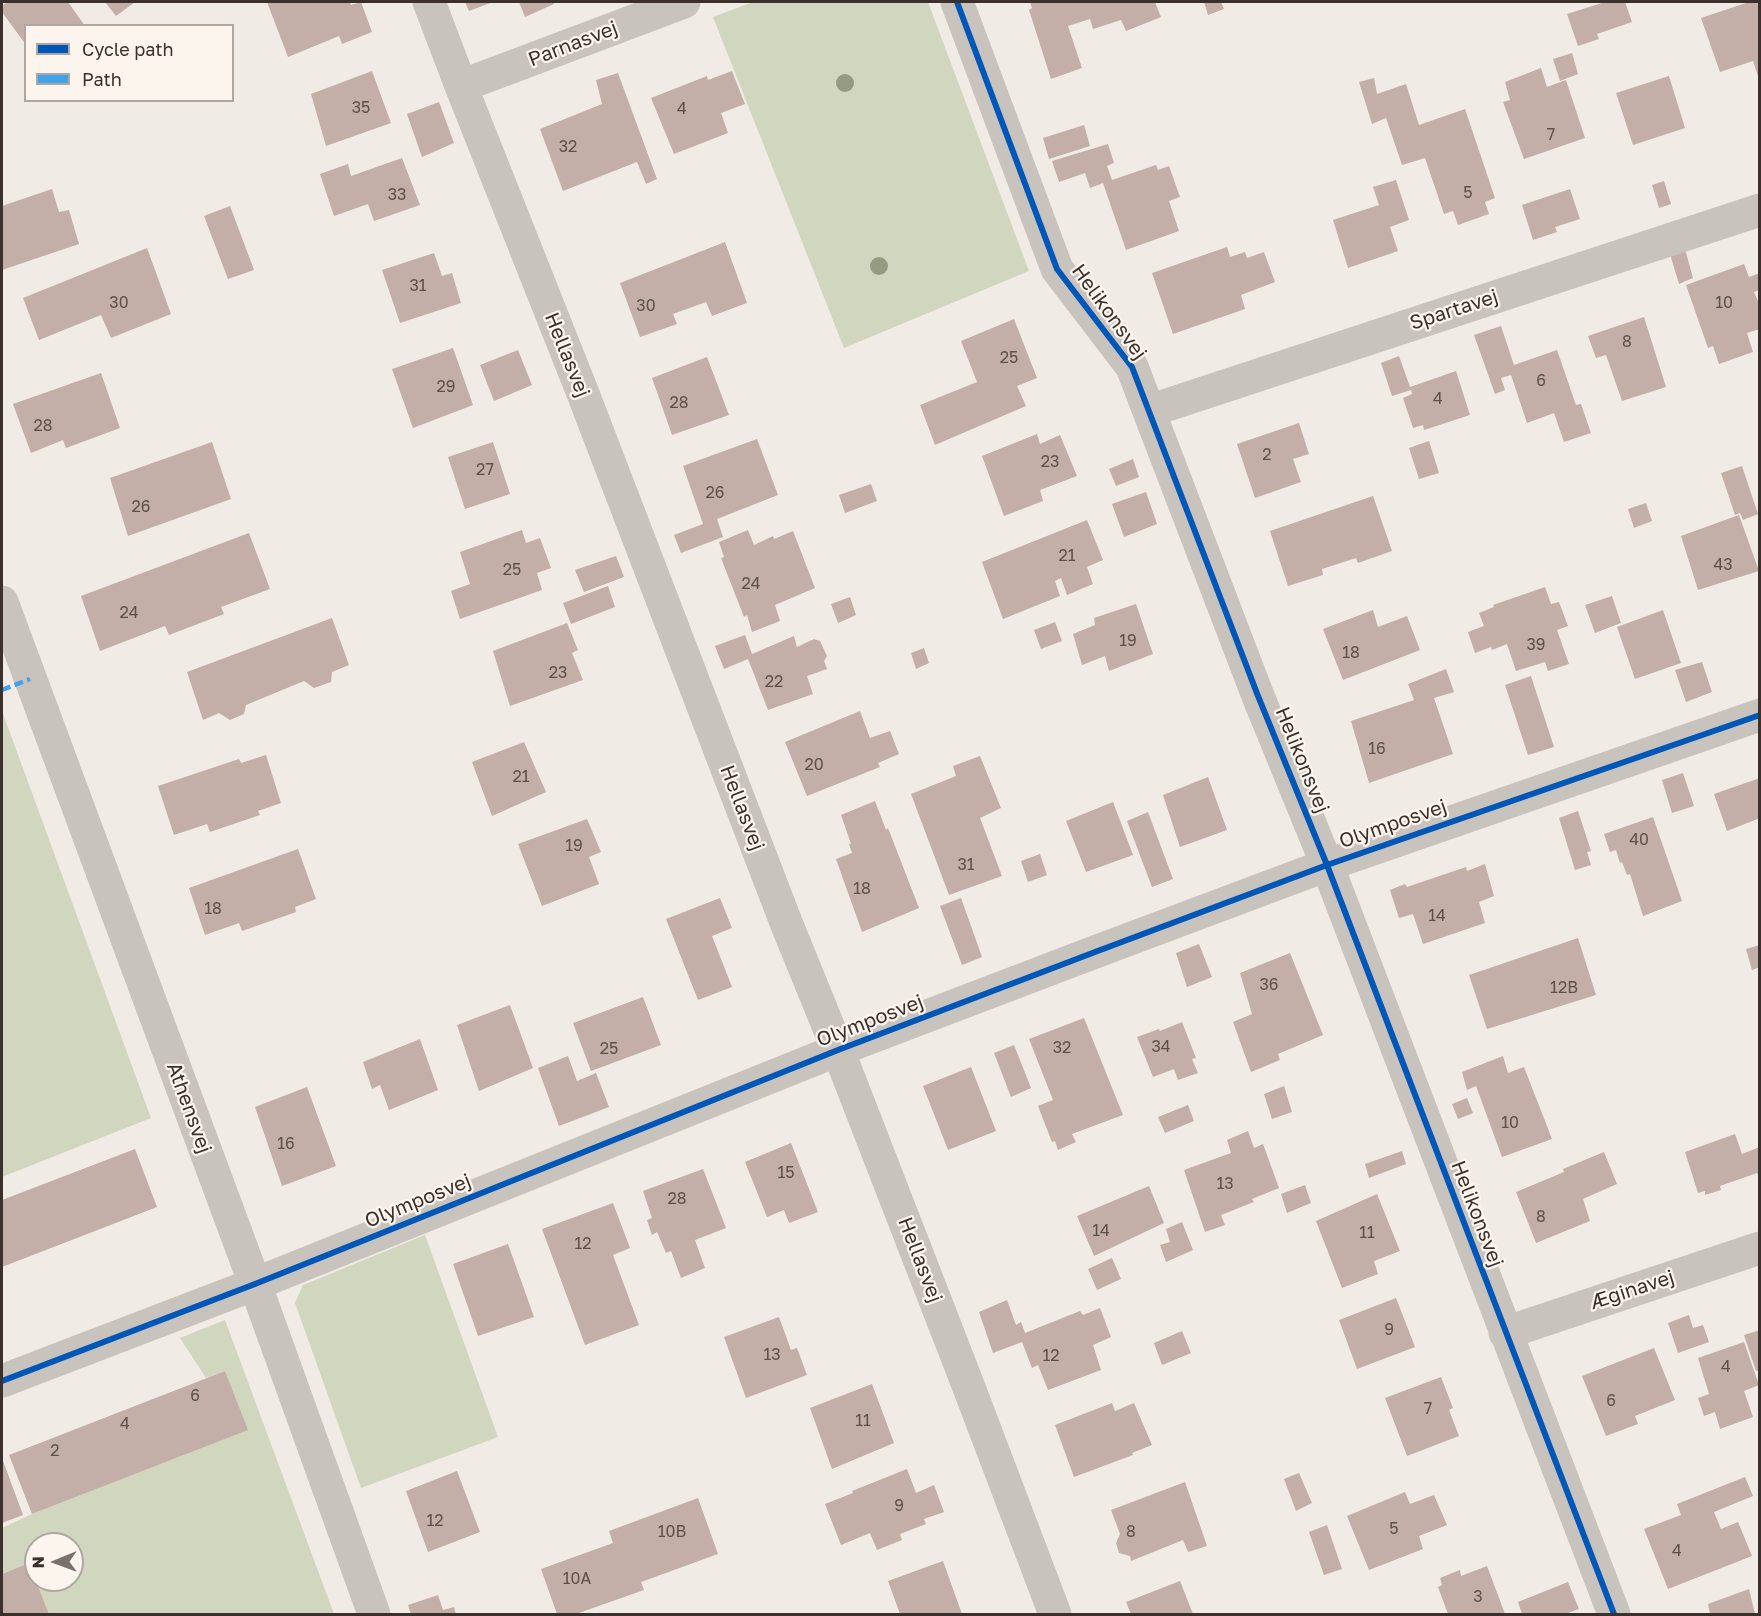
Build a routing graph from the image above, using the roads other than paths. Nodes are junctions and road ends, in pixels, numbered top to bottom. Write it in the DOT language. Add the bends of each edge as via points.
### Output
graph roads {
  1 [pos="429,2"];
  2 [pos="684,2"];
  3 [pos="957,2"];
  4 [pos="461,86"];
  5 [pos="1760,210"];
  6 [pos="1149,411"];
  7 [pos="2,602"];
  8 [pos="1760,715"];
  9 [pos="1327,865"];
  10 [pos="838,1050"];
  11 [pos="1760,1248"];
  12 [pos="255,1284"];
  13 [pos="1505,1333"];
  14 [pos="2,1381"];
  15 [pos="374,1614"];
  16 [pos="1055,1614"];
  17 [pos="1614,1614"];
  1 -- 4 [label="street, Hellasvej"];
  2 -- 4 [label="street, Parnasvej"];
  3 -- 6 [label="street, Helikonsvej" via="1057,269 1132,367"];
  4 -- 10 [label="street, Hellasvej"];
  5 -- 6 [label="street, Spartavej"];
  6 -- 9 [label="street, Helikonsvej"];
  7 -- 12 [label="street, Athensvej"];
  8 -- 9 [label="street, Olymposvej"];
  9 -- 10 [label="street, Olymposvej"];
  9 -- 13 [label="street, Helikonsvej"];
  10 -- 12 [label="street, Olymposvej"];
  10 -- 16 [label="street, Hellasvej"];
  11 -- 13 [label="street, Æginavej"];
  12 -- 14 [label="street, Olymposvej"];
  12 -- 15 [label="street, Athensvej"];
  13 -- 17 [label="street, Helikonsvej"];
}
